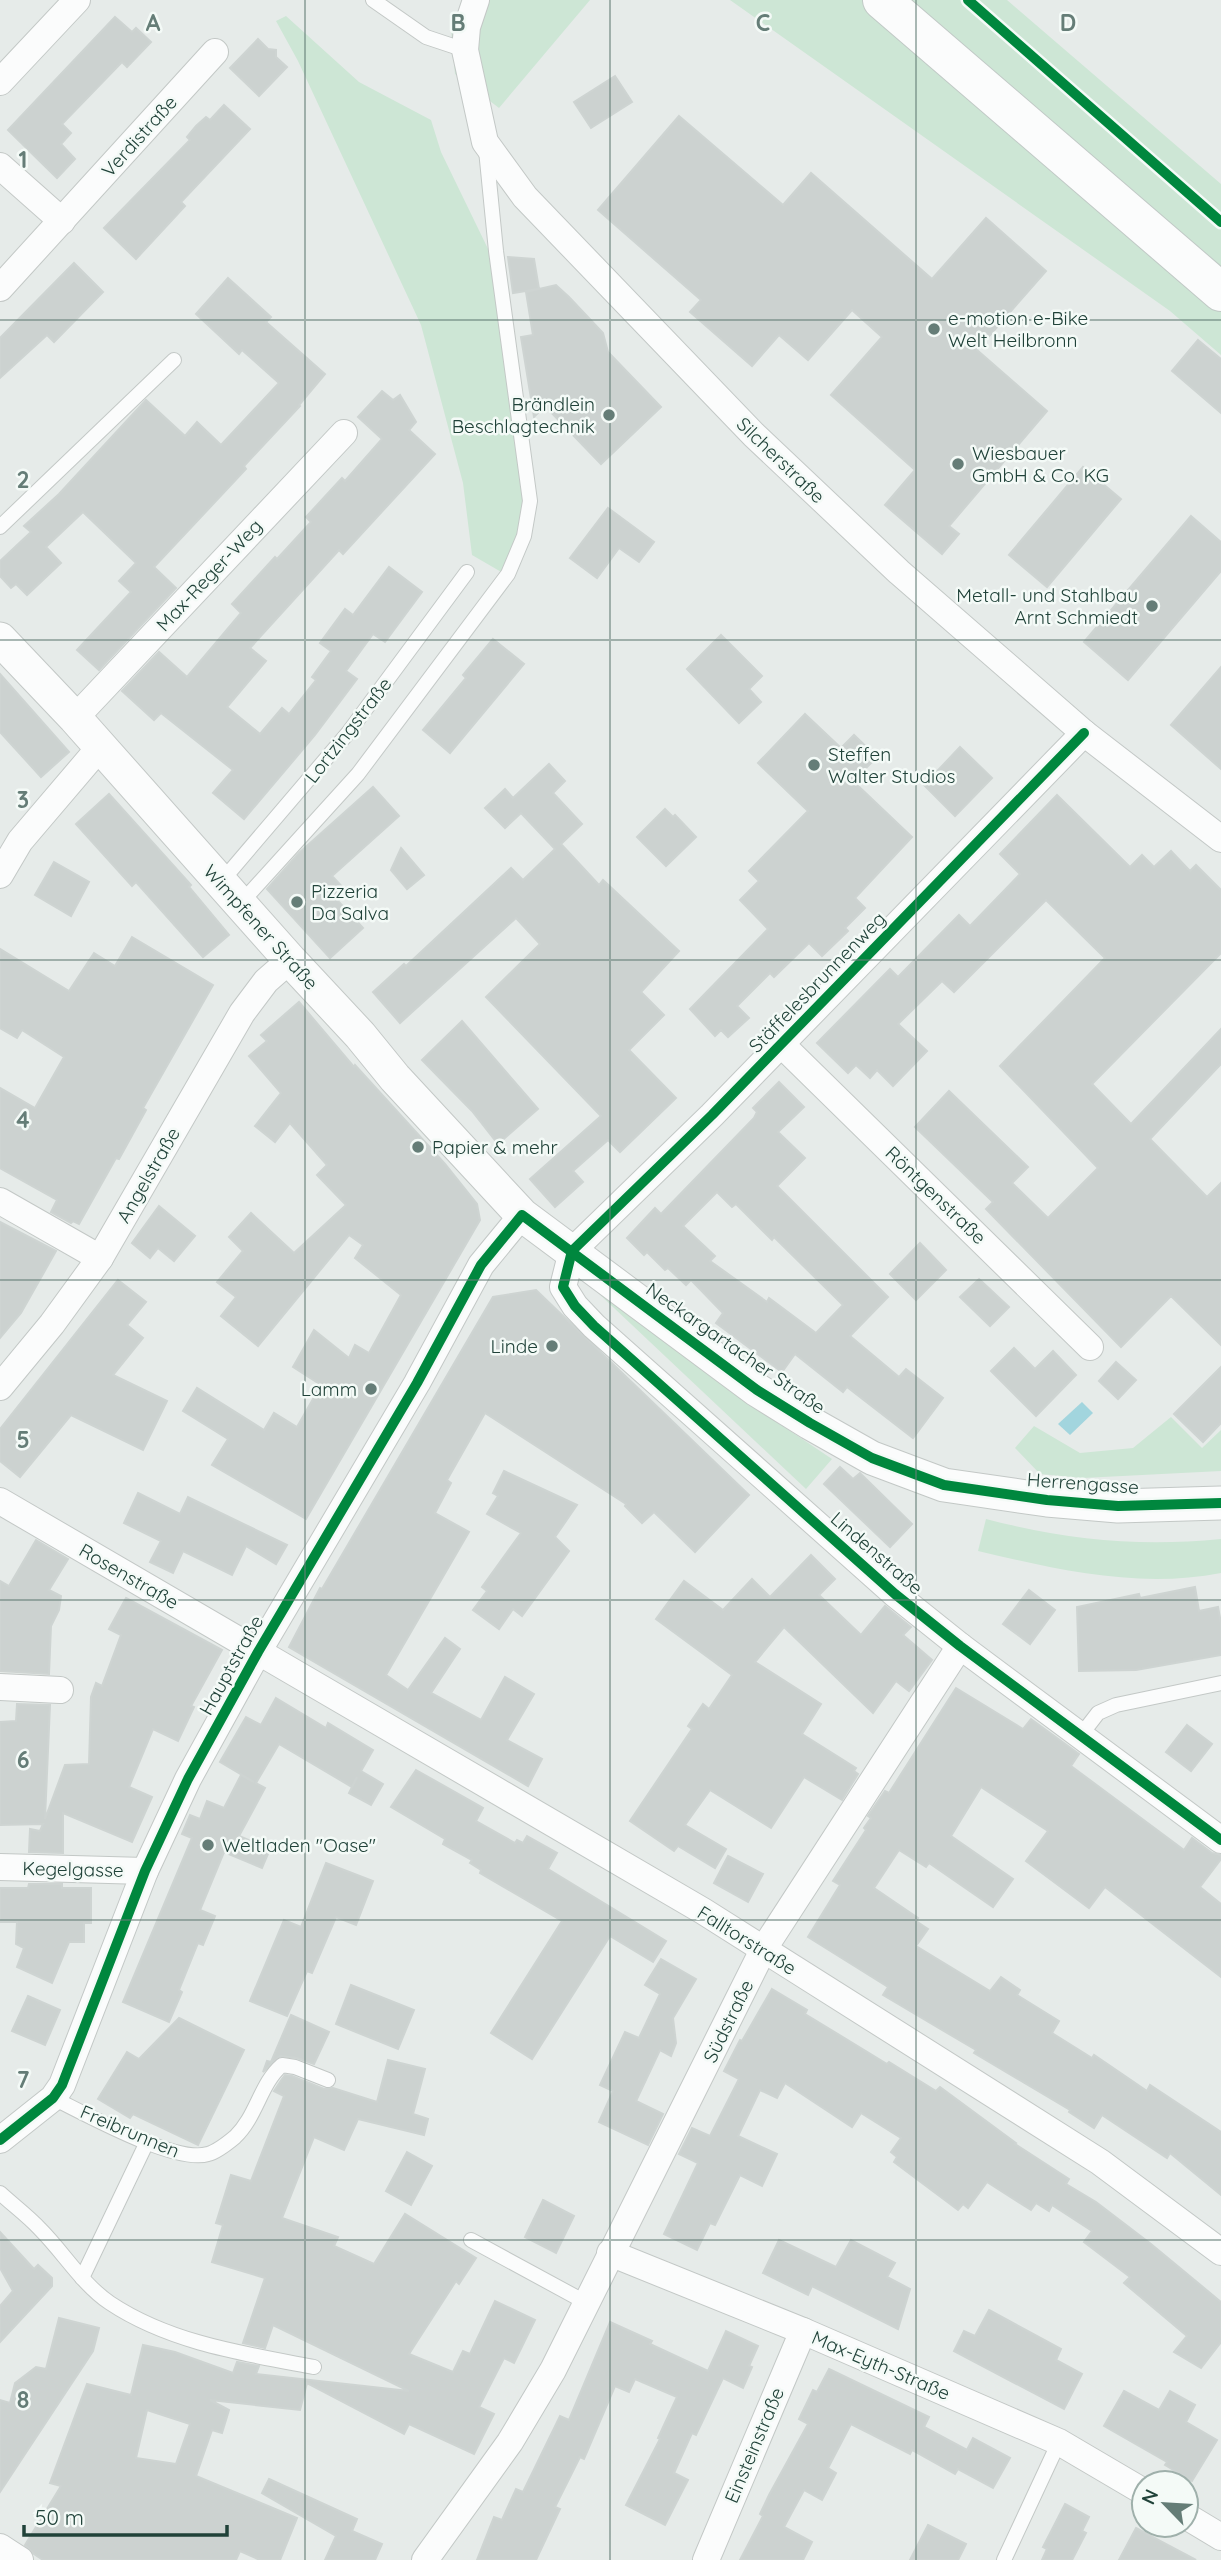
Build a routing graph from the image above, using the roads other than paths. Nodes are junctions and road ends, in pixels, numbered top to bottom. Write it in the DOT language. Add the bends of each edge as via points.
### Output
graph roads {
  1 [pos="77,0"];
  2 [pos="373,0"];
  3 [pos="476,0"];
  4 [pos="882,0"];
  5 [pos="465,50"];
  6 [pos="215,52"];
  7 [pos="0,82"];
  8 [pos="485,142"];
  9 [pos="0,166"];
  10 [pos="62,220"];
  11 [pos="0,288"];
  12 [pos="1221,292"];
  13 [pos="174,360"];
  14 [pos="344,433"];
  15 [pos="0,527"];
  16 [pos="467,572"];
  17 [pos="0,639"];
  18 [pos="75,718"];
  19 [pos="1084,733"];
  20 [pos="100,747"];
  21 [pos="10,835"];
  22 [pos="1221,839"];
  23 [pos="0,875"];
  24 [pos="231,893"];
  25 [pos="290,960"];
  26 [pos="781,1044"];
  27 [pos="0,1201"];
  28 [pos="522,1214"];
  29 [pos="572,1251"];
  30 [pos="100,1258"];
  31 [pos="1090,1347"];
  32 [pos="0,1387"];
  33 [pos="944,1485"];
  34 [pos="0,1501"];
  35 [pos="1221,1503"];
  36 [pos="960,1646"];
  37 [pos="258,1652"];
  38 [pos="1221,1684"];
  39 [pos="0,1687"];
  40 [pos="60,1690"];
  41 [pos="1081,1735"];
  42 [pos="1221,1840"];
  43 [pos="0,1867"];
  44 [pos="145,1871"];
  45 [pos="763,1950"];
  46 [pos="328,2080"];
  47 [pos="53,2098"];
  48 [pos="0,2140"];
  49 [pos="147,2142"];
  50 [pos="0,2193"];
  51 [pos="471,2240"];
  52 [pos="1221,2252"];
  53 [pos="610,2253"];
  54 [pos="82,2278"];
  55 [pos="587,2303"];
  56 [pos="803,2331"];
  57 [pos="314,2367"];
  58 [pos="1059,2442"];
  59 [pos="1130,2484"];
  60 [pos="1200,2524"];
  61 [pos="1221,2537"];
  62 [pos="0,2547"];
  63 [pos="20,2560"];
  64 [pos="425,2560"];
  65 [pos="706,2560"];
  66 [pos="1004,2560"];
  1 -- 7 [label="street"];
  2 -- 5 [label="lane" via="426,37"];
  3 -- 5 [label="street, Silcherstraße"];
  4 -- 12 [label="main road"];
  5 -- 8 [label="street, Silcherstraße"];
  6 -- 10 [label="street, Verdistraße"];
  8 -- 19 [label="street, Silcherstraße" via="525,197 754,435 900,572"];
  8 -- 24 [label="lane, Lortzingstraße" via="530,501 524,536 508,574 358,774"];
  9 -- 10 [label="street"];
  10 -- 11 [label="street, Verdistraße"];
  13 -- 15 [label="lane"];
  14 -- 18 [label="street, Max-Reger-Weg"];
  16 -- 24 [label="lane, Lortzingstraße"];
  17 -- 18 [label="street, Wimpfener Straße"];
  18 -- 20 [label="street, Wimpfener Straße"];
  19 -- 22 [label="street, Silcherstraße"];
  19 -- 26 [label="street, Stäffelesbrunnenweg"];
  20 -- 21 [label="street"];
  20 -- 24 [label="street, Wimpfener Straße"];
  21 -- 23 [label="street"];
  24 -- 25 [label="street, Wimpfener Straße"];
  25 -- 28 [label="street, Wimpfener Straße"];
  25 -- 30 [label="street, Angelstraße" via="266,981 243,1013"];
  26 -- 29 [label="street, Stäffelesbrunnenweg"];
  26 -- 31 [label="street, Röntgenstraße"];
  27 -- 30 [label="street"];
  28 -- 29 [label="street, Neckargartacher Straße"];
  28 -- 37 [label="street, Hauptstraße" via="481,1265 411,1395"];
  29 -- 33 [label="street, Neckargartacher Straße" via="757,1390 872,1458"];
  29 -- 36 [label="street, Lindenstraße" via="563,1287 594,1326 895,1594"];
  30 -- 32 [label="street, Angelstraße"];
  33 -- 35 [label="street, Herrengasse" via="1118,1506"];
  34 -- 37 [label="street, Rosenstraße"];
  36 -- 41 [label="street, Lindenstraße"];
  36 -- 45 [label="street, Südstraße"];
  37 -- 44 [label="street, Hauptstraße" via="188,1779"];
  37 -- 45 [label="street, Falltorstraße"];
  38 -- 41 [label="lane" via="1116,1704 1098,1713"];
  39 -- 40 [label="street"];
  41 -- 42 [label="street, Lindenstraße"];
  43 -- 44 [label="street, Kegelgasse"];
  44 -- 47 [label="street, Hauptstraße" via="71,2066"];
  45 -- 52 [label="street, Falltorstraße" via="1100,2162"];
  45 -- 53 [label="street, Südstraße"];
  46 -- 49 [label="lane, Freibrunnen" via="282,2066 272,2074 235,2137 209,2154 184,2156"];
  47 -- 48 [label="street, Hauptstraße"];
  47 -- 49 [label="lane, Freibrunnen"];
  49 -- 54 [label="lane"];
  50 -- 54 [label="lane" via="41,2230"];
  51 -- 55 [label="lane"];
  53 -- 55 [label="street, Südstraße"];
  53 -- 56 [label="street, Max-Eyth-Straße"];
  54 -- 57 [label="lane" via="109,2303 147,2324 203,2344"];
  55 -- 64 [label="street, Südstraße" via="510,2442"];
  56 -- 58 [label="street, Max-Eyth-Straße"];
  56 -- 65 [label="street, Einsteinstraße"];
  58 -- 59 [label="street, Max-Eyth-Straße"];
  58 -- 66 [label="lane"];
  60 -- 61 [label="street"];
  62 -- 63 [label="street"];
}
